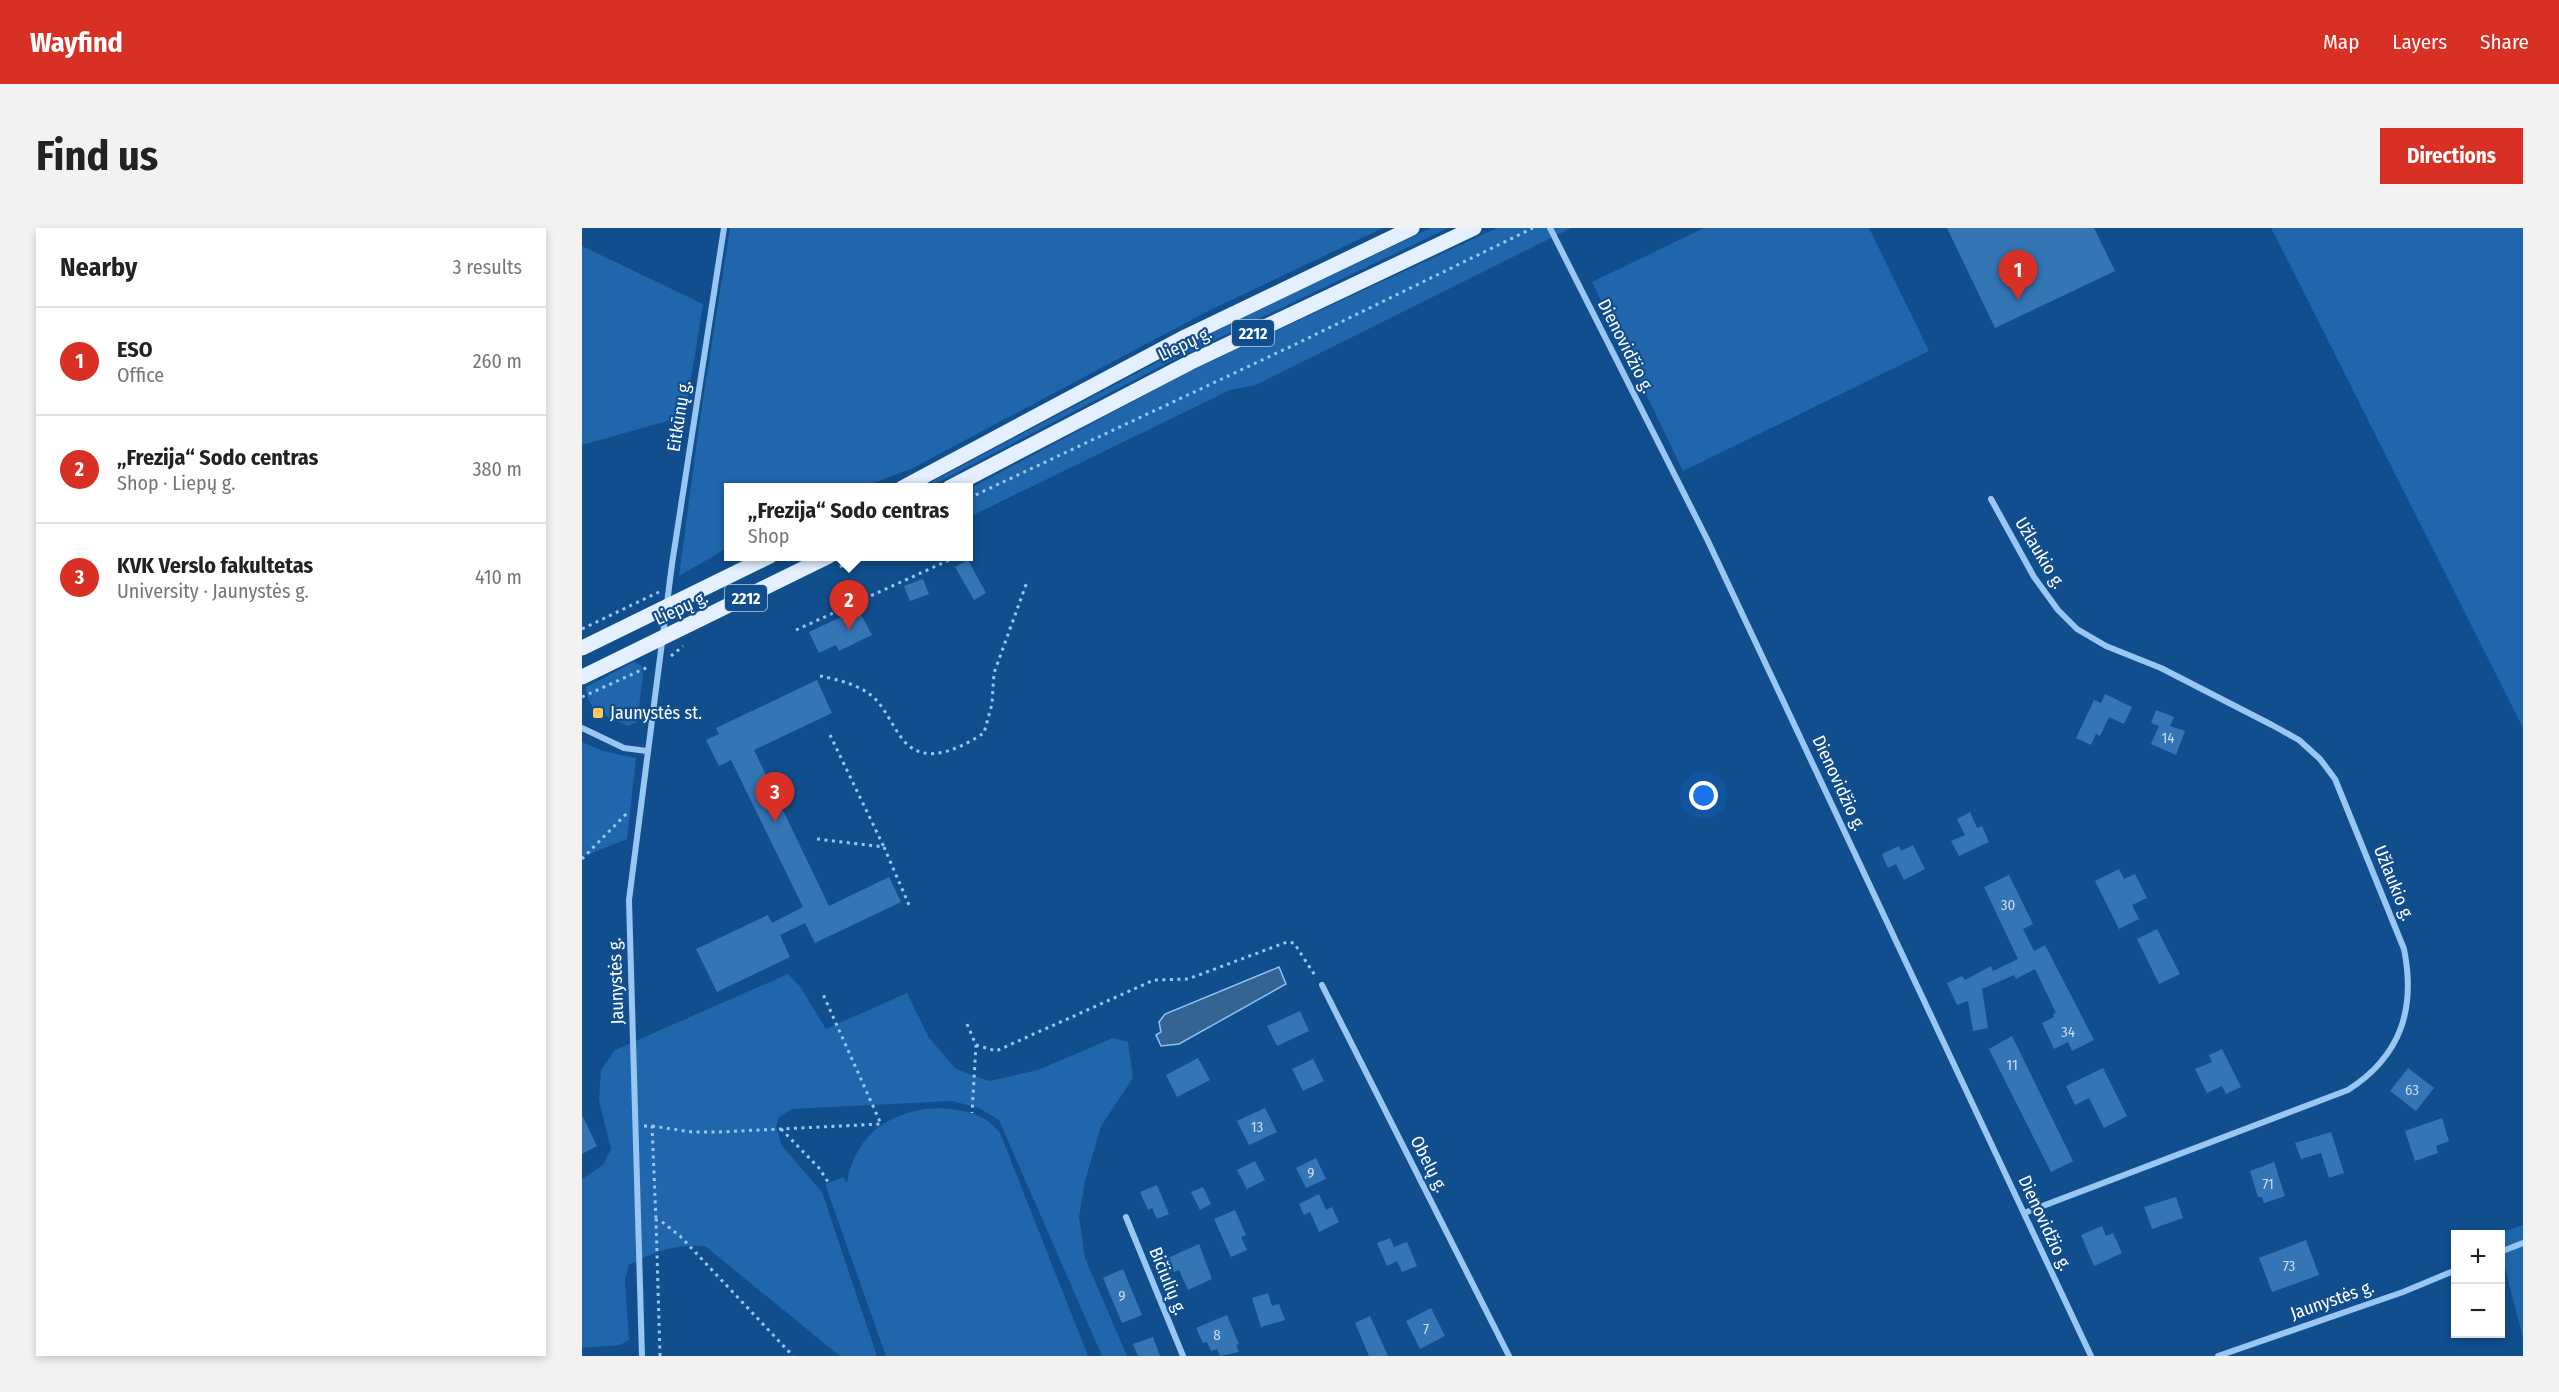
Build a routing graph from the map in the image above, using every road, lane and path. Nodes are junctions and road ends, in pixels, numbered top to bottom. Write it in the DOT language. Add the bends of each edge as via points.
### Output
graph roads {
  1 [pos="724,228"];
  2 [pos="1412,228"];
  3 [pos="1474,228"];
  4 [pos="1533,228"];
  5 [pos="1550,228"];
  6 [pos="911,483"];
  7 [pos="959,483"];
  8 [pos="973,496"];
  9 [pos="1991,499"];
  10 [pos="760,561"];
  11 [pos="948,561"];
  12 [pos="830,564"];
  13 [pos="1027,582"];
  14 [pos="669,587"];
  15 [pos="666,608"];
  16 [pos="582,629"];
  17 [pos="796,630"];
  18 [pos="663,638"];
  19 [pos="690,643"];
  20 [pos="582,648"];
  21 [pos="660,662"];
  22 [pos="820,676"];
  23 [pos="582,677"];
  24 [pos="582,697"];
  25 [pos="582,728"];
  26 [pos="830,735"];
  27 [pos="647,751"];
  28 [pos="642,798"];
  29 [pos="817,839"];
  30 [pos="884,846"];
  31 [pos="582,859"];
  32 [pos="909,905"];
  33 [pos="1322,985"];
  34 [pos="822,992"];
  35 [pos="967,1024"];
  36 [pos="976,1046"];
  37 [pos="972,1113"];
  38 [pos="636,1126"];
  39 [pos="652,1126"];
  40 [pos="781,1129"];
  41 [pos="828,1182"];
  42 [pos="2024,1213"];
  43 [pos="1126,1217"];
  44 [pos="656,1220"];
  45 [pos="2523,1243"];
  46 [pos="2505,1250"];
  47 [pos="2451,1272"];
  48 [pos="642,1356"];
  49 [pos="660,1356"];
  50 [pos="793,1356"];
  51 [pos="1183,1356"];
  52 [pos="1509,1356"];
  53 [pos="2091,1356"];
  54 [pos="2218,1356"];
  1 -- 14 [label="street, Eitkūnų g."];
  2 -- 6 [label="main road, Liepų g. / 2212" via="1181,339"];
  3 -- 7 [label="main road, Liepų g. / 2212" via="1191,362"];
  4 -- 8 [label="path"];
  5 -- 42 [label="street, Dienovidžio g." via="1707,539"];
  9 -- 42 [label="street, Užlaukio g." via="2034,578 2077,629 2272,725 2299,740 2320,759 2343,798 2404,949 2408,969 2408,1000 2396,1040 2385,1060 2364,1080 2348,1090"];
  10 -- 15 [label="main road, Liepų g. / 2212"];
  11 -- 17 [label="path"];
  12 -- 18 [label="main road, Liepų g. / 2212"];
  13 -- 22 [label="path" via="994,673 992,704 984,733 960,748 931,754 915,751 877,701 845,681"];
  14 -- 15 [label="street, Eitkūnų g."];
  14 -- 16 [label="path"];
  15 -- 18 [label="street, Jaunystės g."];
  15 -- 20 [label="main road, Liepų g. / 2212"];
  18 -- 21 [label="street, Jaunystės g."];
  18 -- 23 [label="main road, Liepų g. / 2212"];
  19 -- 21 [label="path"];
  21 -- 24 [label="path"];
  21 -- 27 [label="street, Jaunystės g."];
  25 -- 27 [label="street" via="624,748"];
  26 -- 30 [label="path"];
  27 -- 28 [label="street, Jaunystės g."];
  28 -- 31 [label="path"];
  28 -- 38 [label="street, Jaunystės g." via="629,900"];
  29 -- 30 [label="path"];
  30 -- 32 [label="path"];
  33 -- 36 [label="path" via="1294,943 1287,942 1188,979 1154,980 996,1051"];
  33 -- 52 [label="street, Obelų g."];
  34 -- 40 [label="path" via="881,1124"];
  35 -- 36 [label="path"];
  36 -- 37 [label="path"];
  38 -- 39 [label="path"];
  38 -- 48 [label="street, Jaunystės g."];
  39 -- 40 [label="path" via="692,1132"];
  39 -- 44 [label="path"];
  40 -- 41 [label="path"];
  42 -- 53 [label="street, Dienovidžio g."];
  43 -- 51 [label="street, Bičiulių g."];
  44 -- 49 [label="path"];
  44 -- 50 [label="path" via="680,1236"];
  45 -- 46 [label="street"];
  47 -- 54 [label="street, Jaunystės g."];
}
